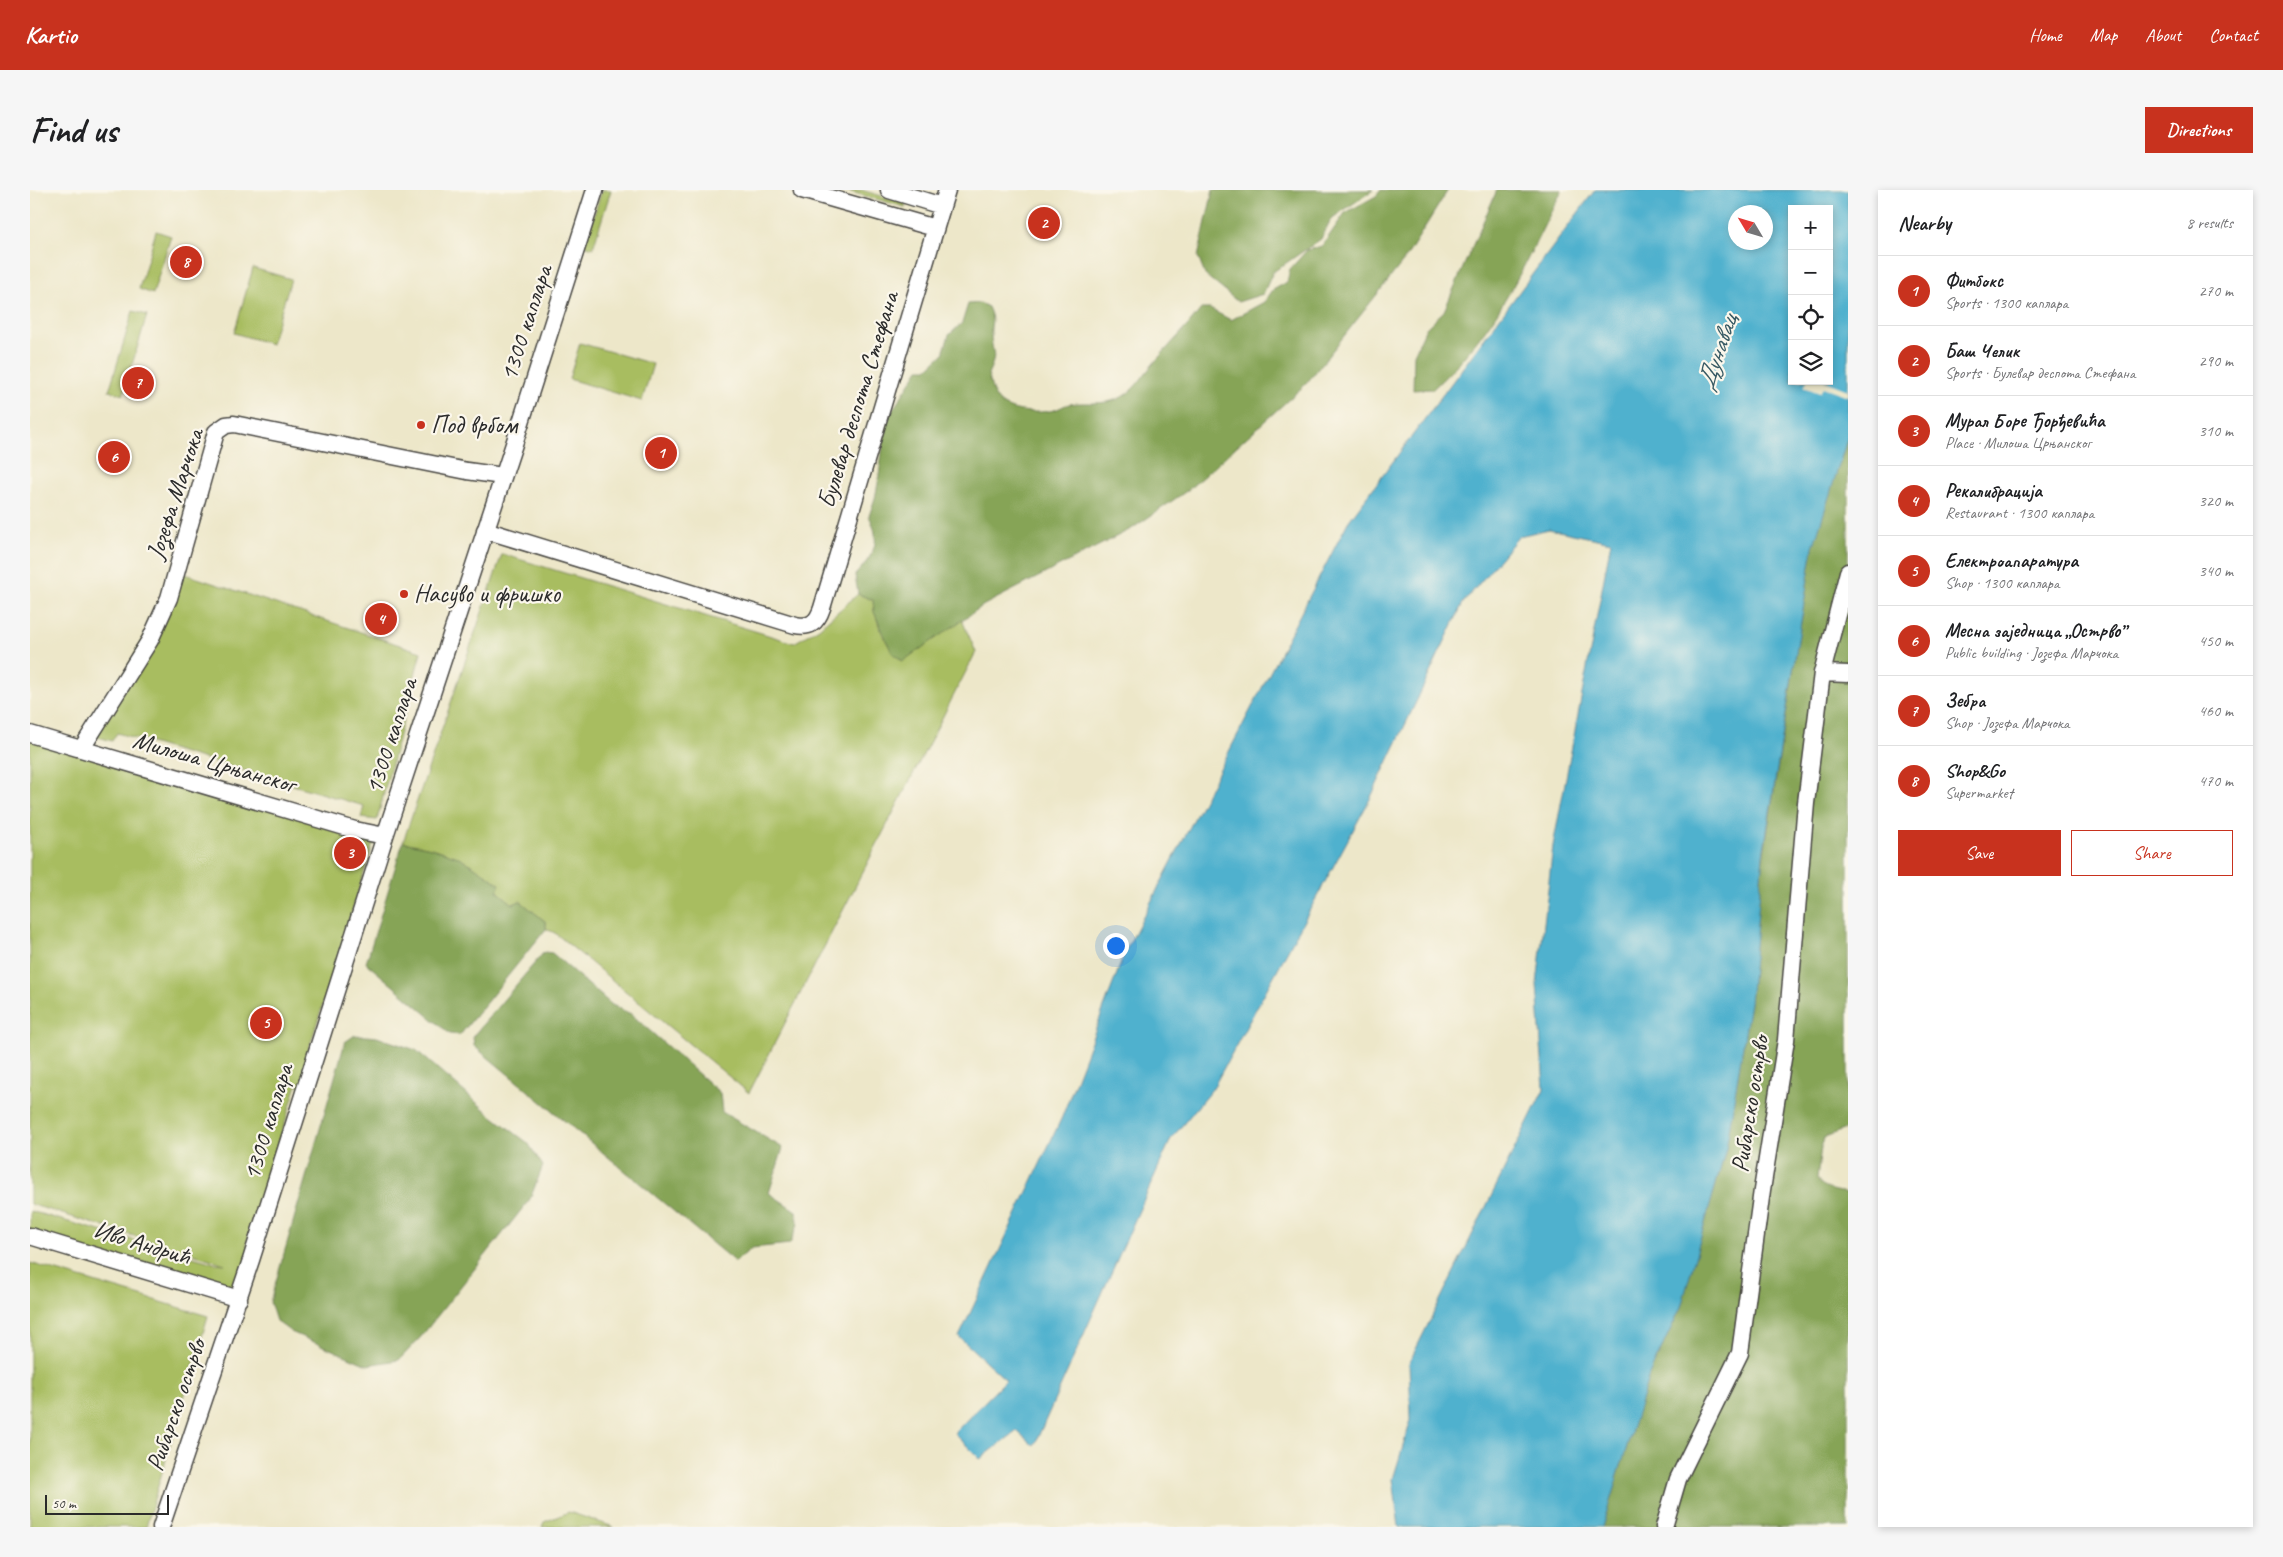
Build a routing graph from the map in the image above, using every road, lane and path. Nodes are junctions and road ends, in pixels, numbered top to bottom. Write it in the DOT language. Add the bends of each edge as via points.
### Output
graph roads {
  1 [pos="595,190"];
  2 [pos="802,190"];
  3 [pos="889,190"];
  4 [pos="947,190"];
  5 [pos="942,206"];
  6 [pos="935,228"];
  7 [pos="503,476"];
  8 [pos="485,530"];
  9 [pos="1848,572"];
  10 [pos="1822,673"];
  11 [pos="1848,674"];
  12 [pos="30,734"];
  13 [pos="82,748"];
  14 [pos="385,836"];
  15 [pos="30,1236"];
  16 [pos="239,1299"];
  17 [pos="161,1527"];
  18 [pos="1664,1527"];
  1 -- 7 [label="street, 1300 каплара"];
  2 -- 6 [label="street"];
  3 -- 5 [label="street"];
  4 -- 5 [label="street, Булевар деспота Стефана"];
  5 -- 6 [label="street, Булевар деспота Стефана"];
  6 -- 8 [label="street, Булевар деспота Стефана" via="819,618 814,623 806,627 795,625"];
  7 -- 8 [label="street, 1300 каплара"];
  7 -- 13 [label="street, Јозефа Марчока" via="234,424 220,428 216,432 159,624"];
  8 -- 14 [label="street, 1300 каплара"];
  9 -- 10 [label="street, Рибарско острво"];
  10 -- 11 [label="street"];
  10 -- 18 [label="street, Рибарско острво" via="1806,803 1786,1040 1740,1353 1678,1479"];
  12 -- 13 [label="street, Милоша Црњанског"];
  13 -- 14 [label="street, Милоша Црњанског" via="355,830"];
  14 -- 16 [label="street, 1300 каплара"];
  15 -- 16 [label="street, Иво Андрић"];
  16 -- 17 [label="street, Рибарско острво"];
}
